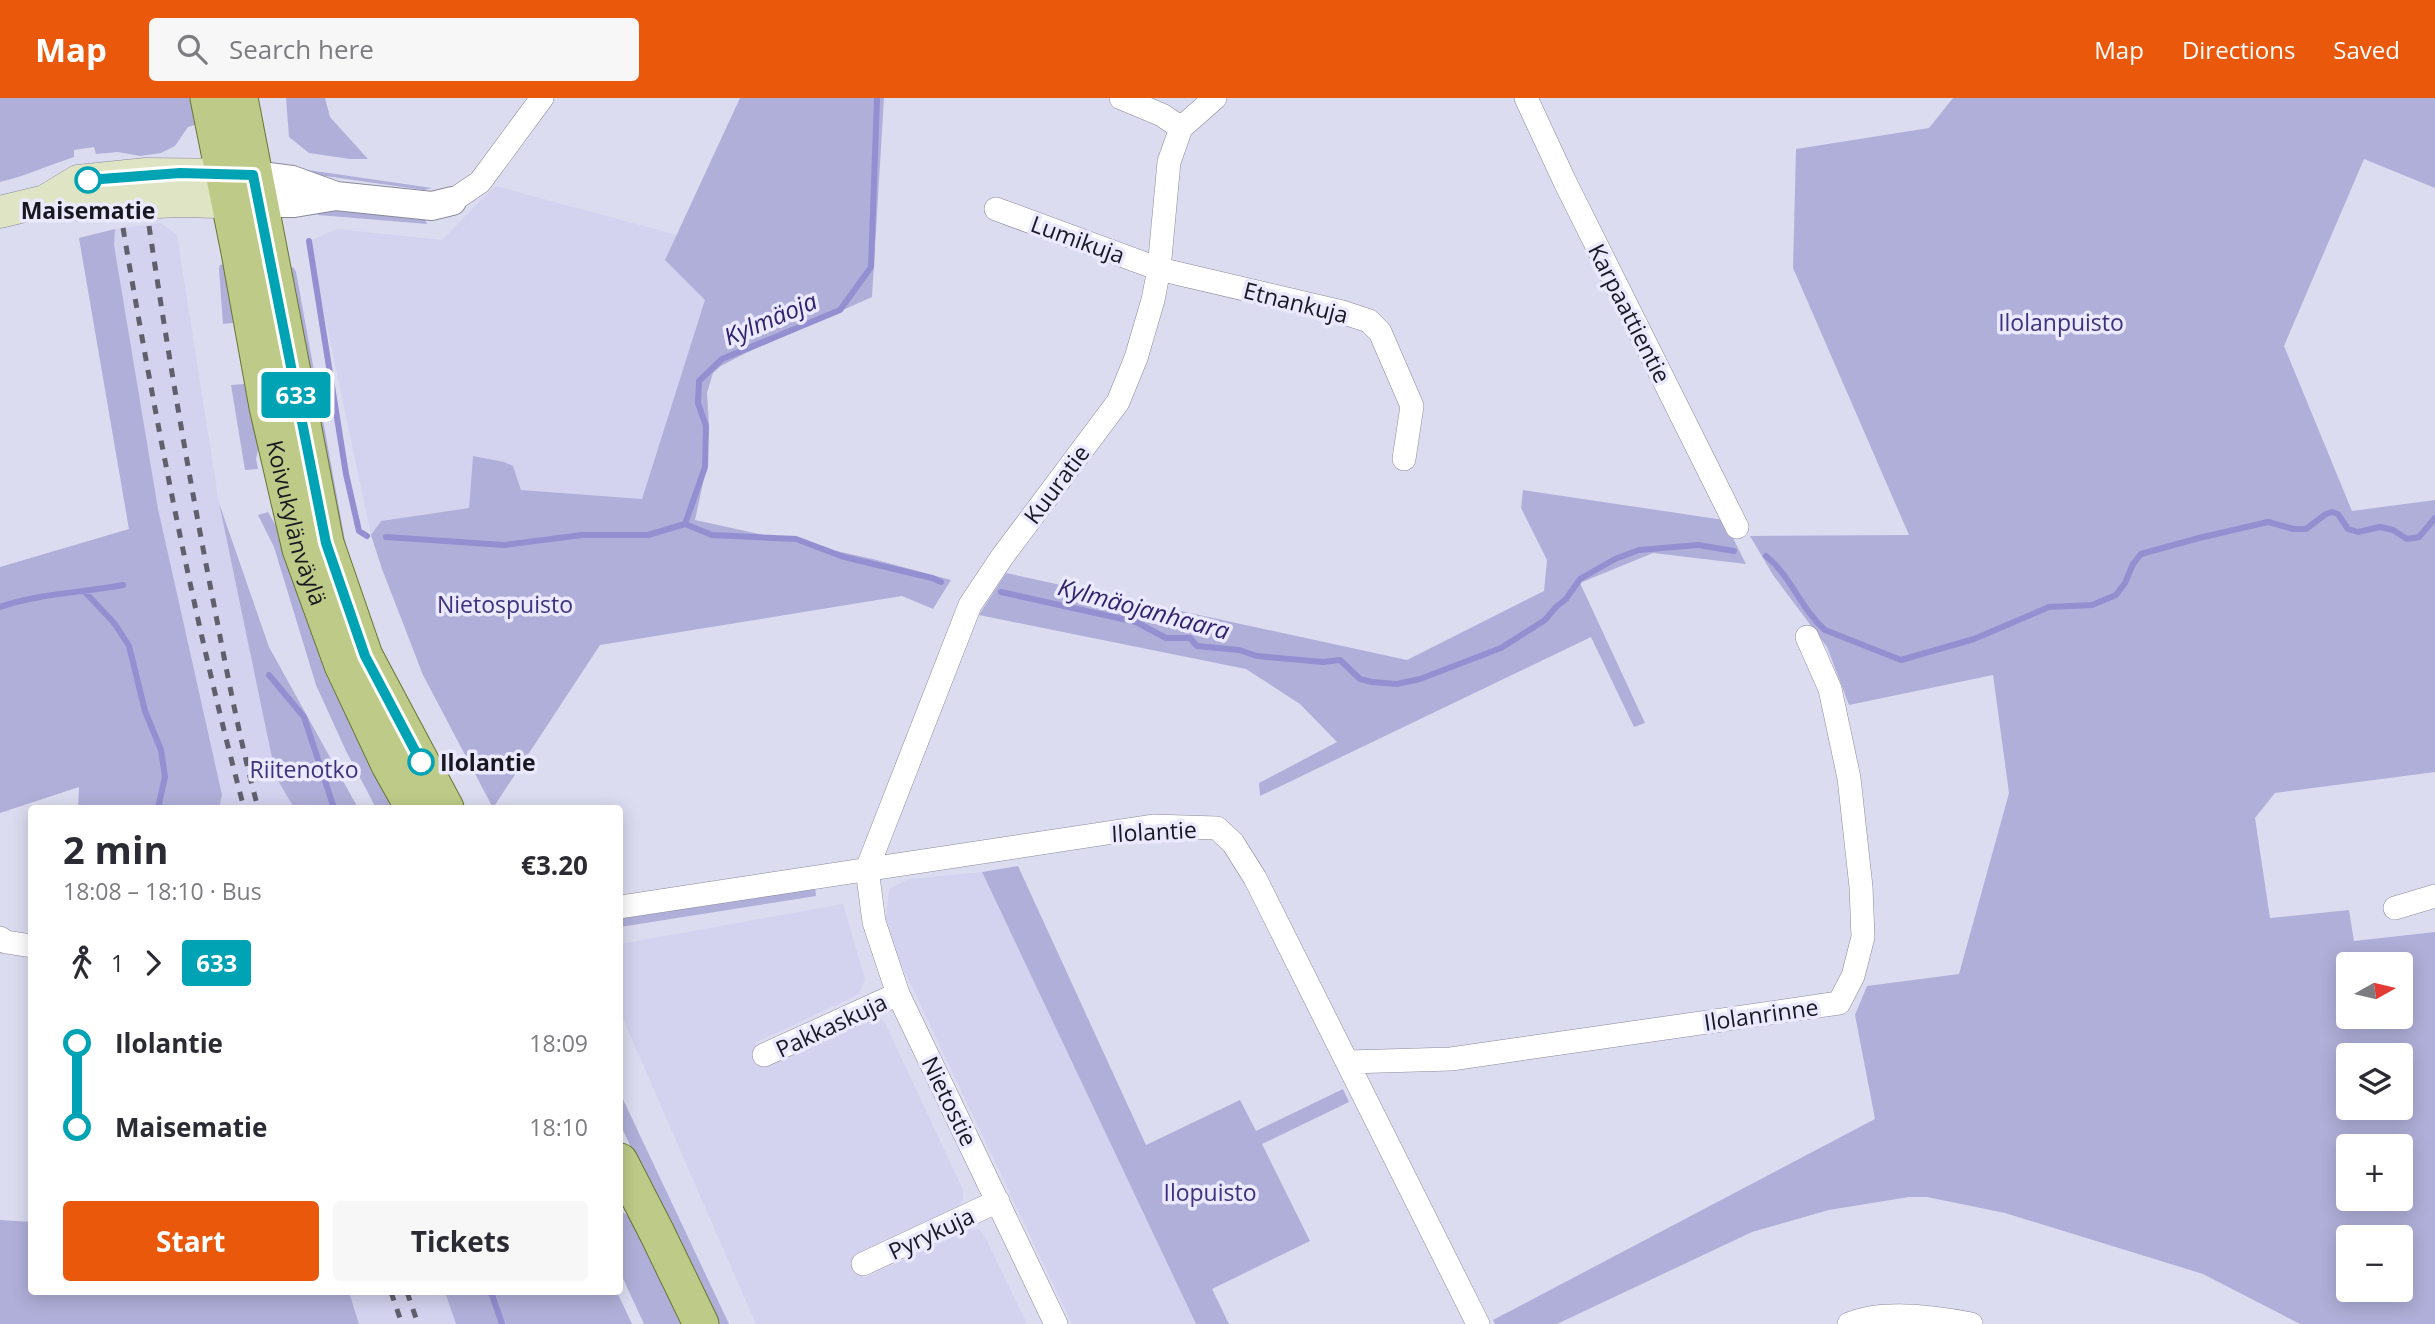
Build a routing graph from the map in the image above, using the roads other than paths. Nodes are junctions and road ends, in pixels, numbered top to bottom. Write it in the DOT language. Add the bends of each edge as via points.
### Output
graph roads {
  1 [pos="208,98"];
  2 [pos="240,98"];
  3 [pos="542,98"];
  4 [pos="1121,98"];
  5 [pos="1215,98"];
  6 [pos="1526,98"];
  7 [pos="1181,128"];
  8 [pos="241,189"];
  9 [pos="452,201"];
  10 [pos="996,209"];
  11 [pos="0,212"];
  12 [pos="1159,269"];
  13 [pos="1404,459"];
  14 [pos="1737,527"];
  15 [pos="1807,637"];
  16 [pos="411,805"];
  17 [pos="444,805"];
  18 [pos="867,869"];
  19 [pos="2435,896"];
  20 [pos="623,907"];
  21 [pos="2395,908"];
  22 [pos="0,938"];
  23 [pos="28,945"];
  24 [pos="898,994"];
  25 [pos="764,1055"];
  26 [pos="1348,1062"];
  27 [pos="623,1167"];
  28 [pos="998,1201"];
  29 [pos="863,1264"];
  30 [pos="701,1324"];
  31 [pos="1056,1324"];
  32 [pos="1478,1324"];
  33 [pos="1849,1324"];
  34 [pos="1971,1324"];
  1 -- 8 [label="main road, Koivukylänväylä"];
  2 -- 8 [label="main road, Koivukylänväylä"];
  3 -- 9 [label="street" via="480,182"];
  4 -- 7 [label="street"];
  5 -- 7 [label="street, Kuuratie"];
  6 -- 14 [label="street, Karpaattientie"];
  7 -- 12 [label="street, Kuuratie" via="1169,162"];
  8 -- 9 [label="street" via="292,180 337,196 432,206"];
  8 -- 11 [label="main road" via="182,201 81,205 45,201"];
  8 -- 16 [label="main road, Koivukylänväylä" via="239,252 267,407 300,549 342,665"];
  8 -- 17 [label="main road, Koivukylänväylä" via="326,543 365,656"];
  10 -- 12 [label="street, Lumikuja"];
  12 -- 13 [label="street, Etnankuja" via="1369,321 1380,332 1412,406"];
  12 -- 18 [label="street, Kuuratie" via="1136,358 1118,402 970,605"];
  15 -- 26 [label="street, Ilolanrinne" via="1830,689 1849,778 1861,887 1863,937 1853,976 1839,1003 1451,1059"];
  18 -- 20 [label="street, Ilolantie"];
  18 -- 24 [label="street, Nietostie" via="874,922"];
  18 -- 26 [label="street, Ilolantie" via="1153,826 1217,828 1233,843 1255,878"];
  19 -- 21 [label="street"];
  22 -- 23 [label="street"];
  24 -- 25 [label="street, Pakkaskuja"];
  24 -- 28 [label="street, Nietostie"];
  26 -- 32 [label="street, Ilolantie"];
  27 -- 30 [label="main road"];
  28 -- 29 [label="street, Pyrykuja"];
  28 -- 31 [label="street, Nietostie"];
  33 -- 34 [label="street" via="1910,1315"];
}
